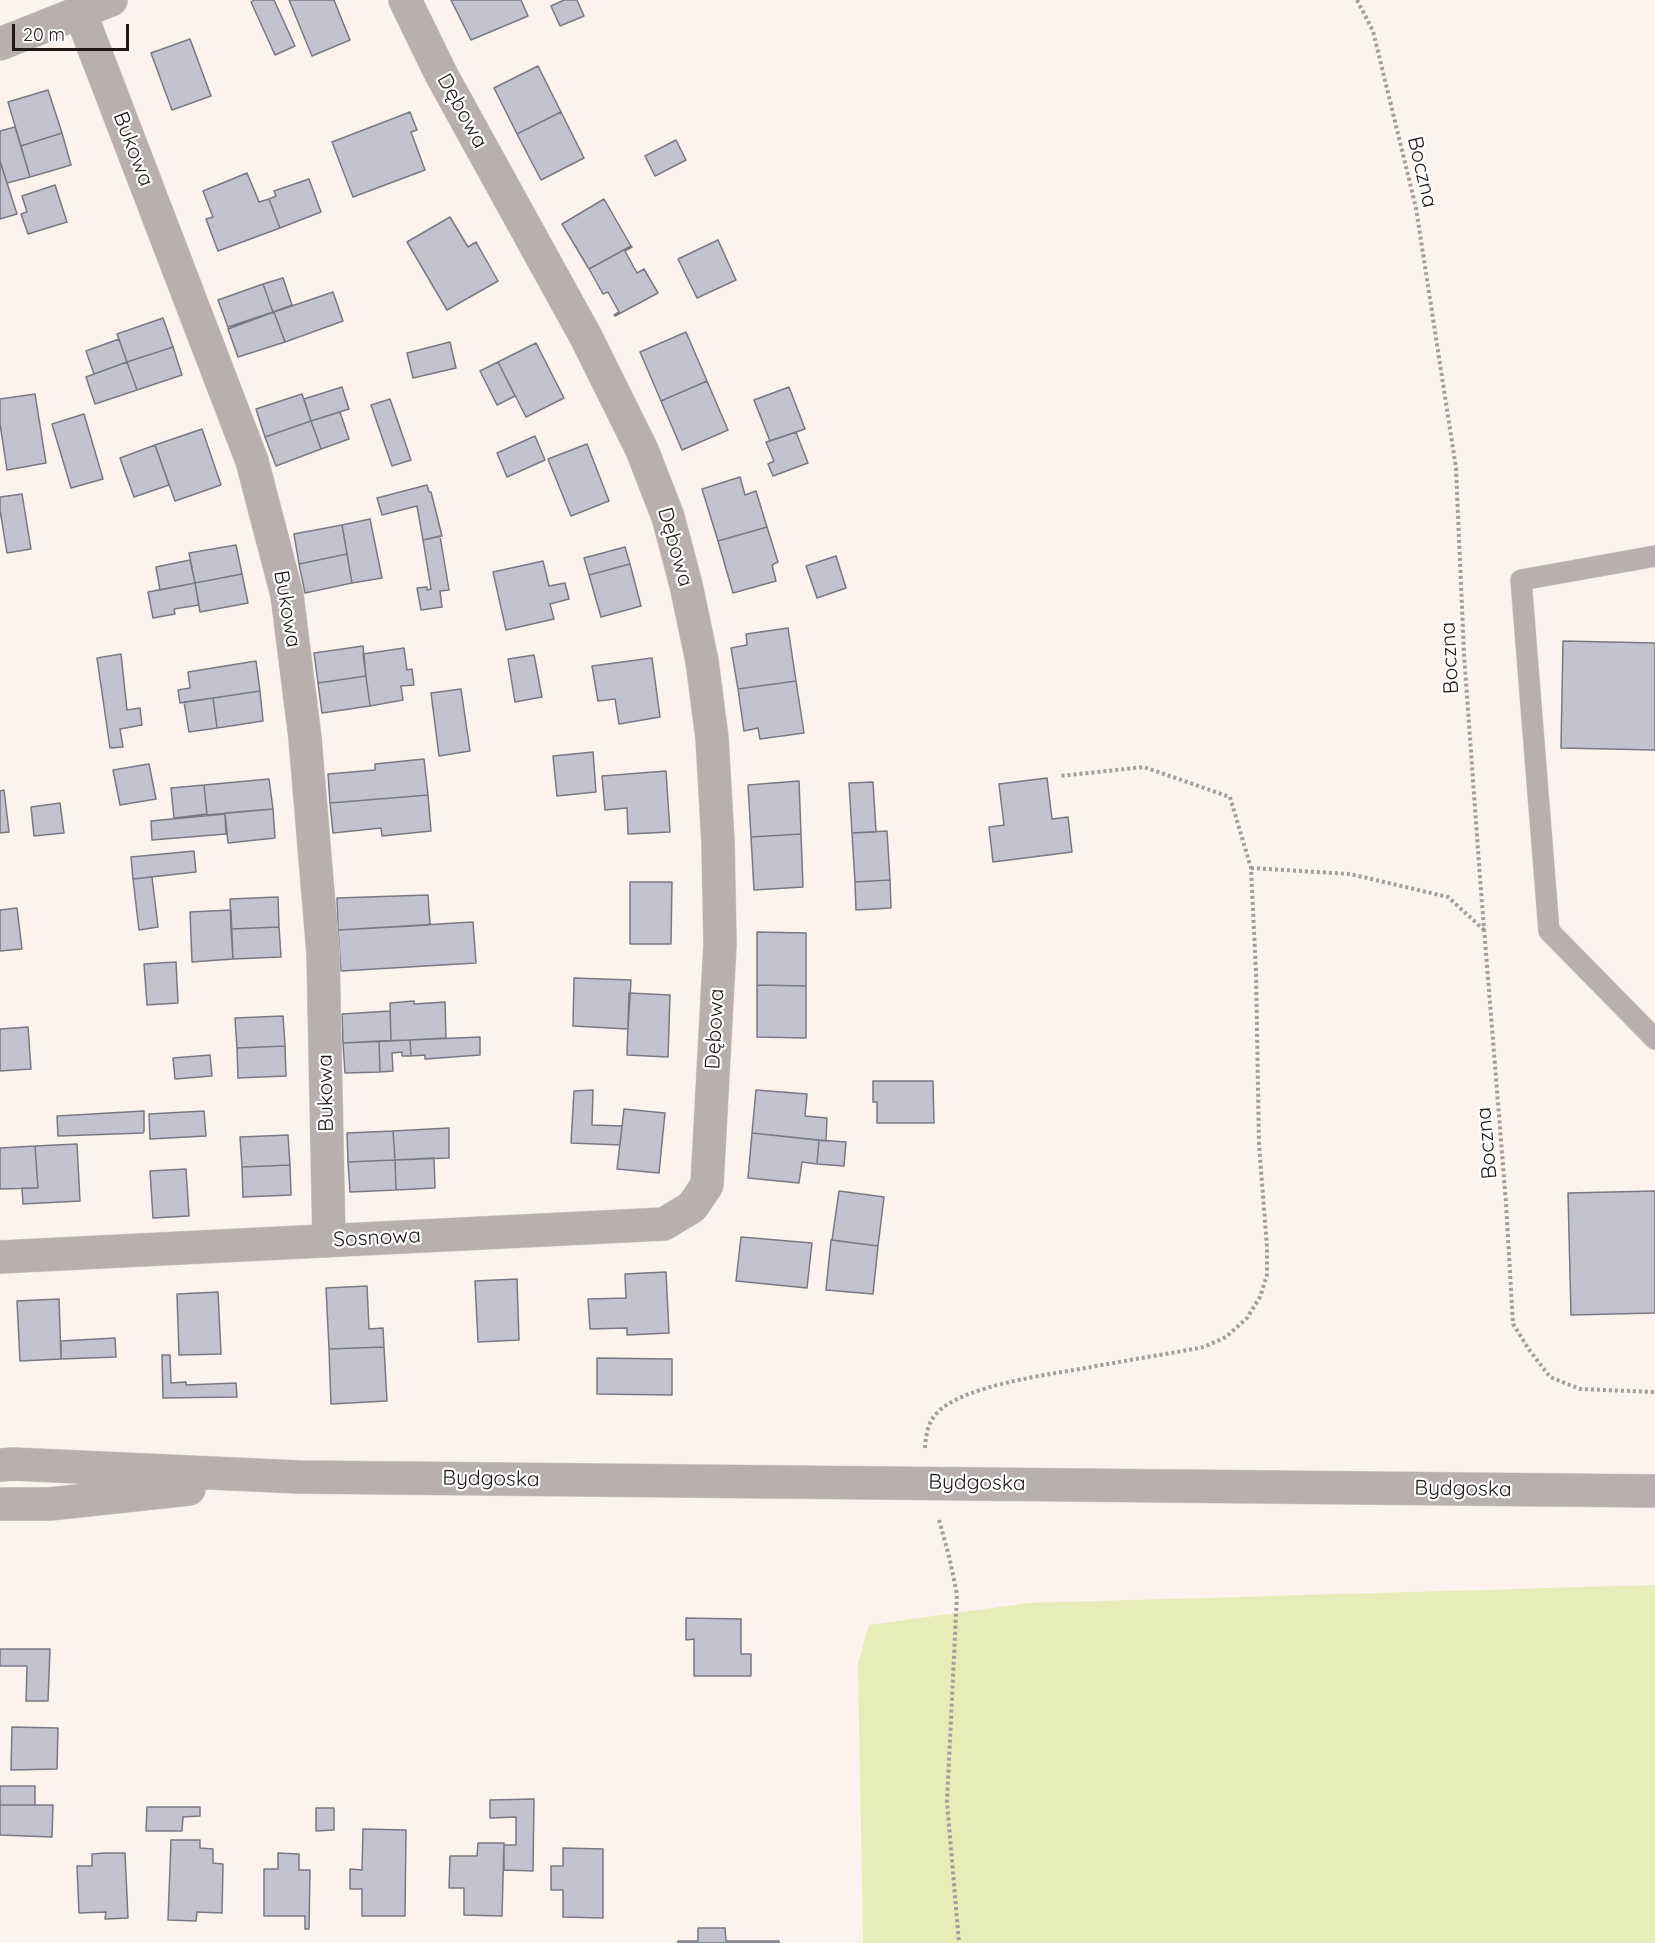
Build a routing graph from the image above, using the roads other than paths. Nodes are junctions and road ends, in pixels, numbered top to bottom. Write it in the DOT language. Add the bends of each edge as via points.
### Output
graph roads {
  1 [pos="111,0"];
  2 [pos="405,0"];
  3 [pos="80,12"];
  4 [pos="0,44"];
  5 [pos="1655,555"];
  6 [pos="1655,1039"];
  7 [pos="708,1154"];
  8 [pos="329,1241"];
  9 [pos="0,1257"];
  10 [pos="0,1465"];
  11 [pos="299,1477"];
  12 [pos="1655,1491"];
  13 [pos="0,1504"];
  1 -- 3 [label="street"];
  2 -- 7 [label="street, Dębowa" via="447,85 586,337 642,450 668,517 686,585 712,738 718,842 720,944"];
  3 -- 4 [label="street"];
  3 -- 8 [label="street, Bukowa" via="252,461 287,595 305,738 323,953"];
  5 -- 6 [label="lane" via="1521,580 1549,931"];
  7 -- 8 [label="street, Sosnowa" via="706,1185 692,1207 664,1224"];
  8 -- 9 [label="street, Sosnowa"];
  10 -- 11 [label="street, Bydgoska"];
  11 -- 12 [label="street, Bydgoska"];
  11 -- 13 [label="street, Bydgoska" via="50,1504"];
}
